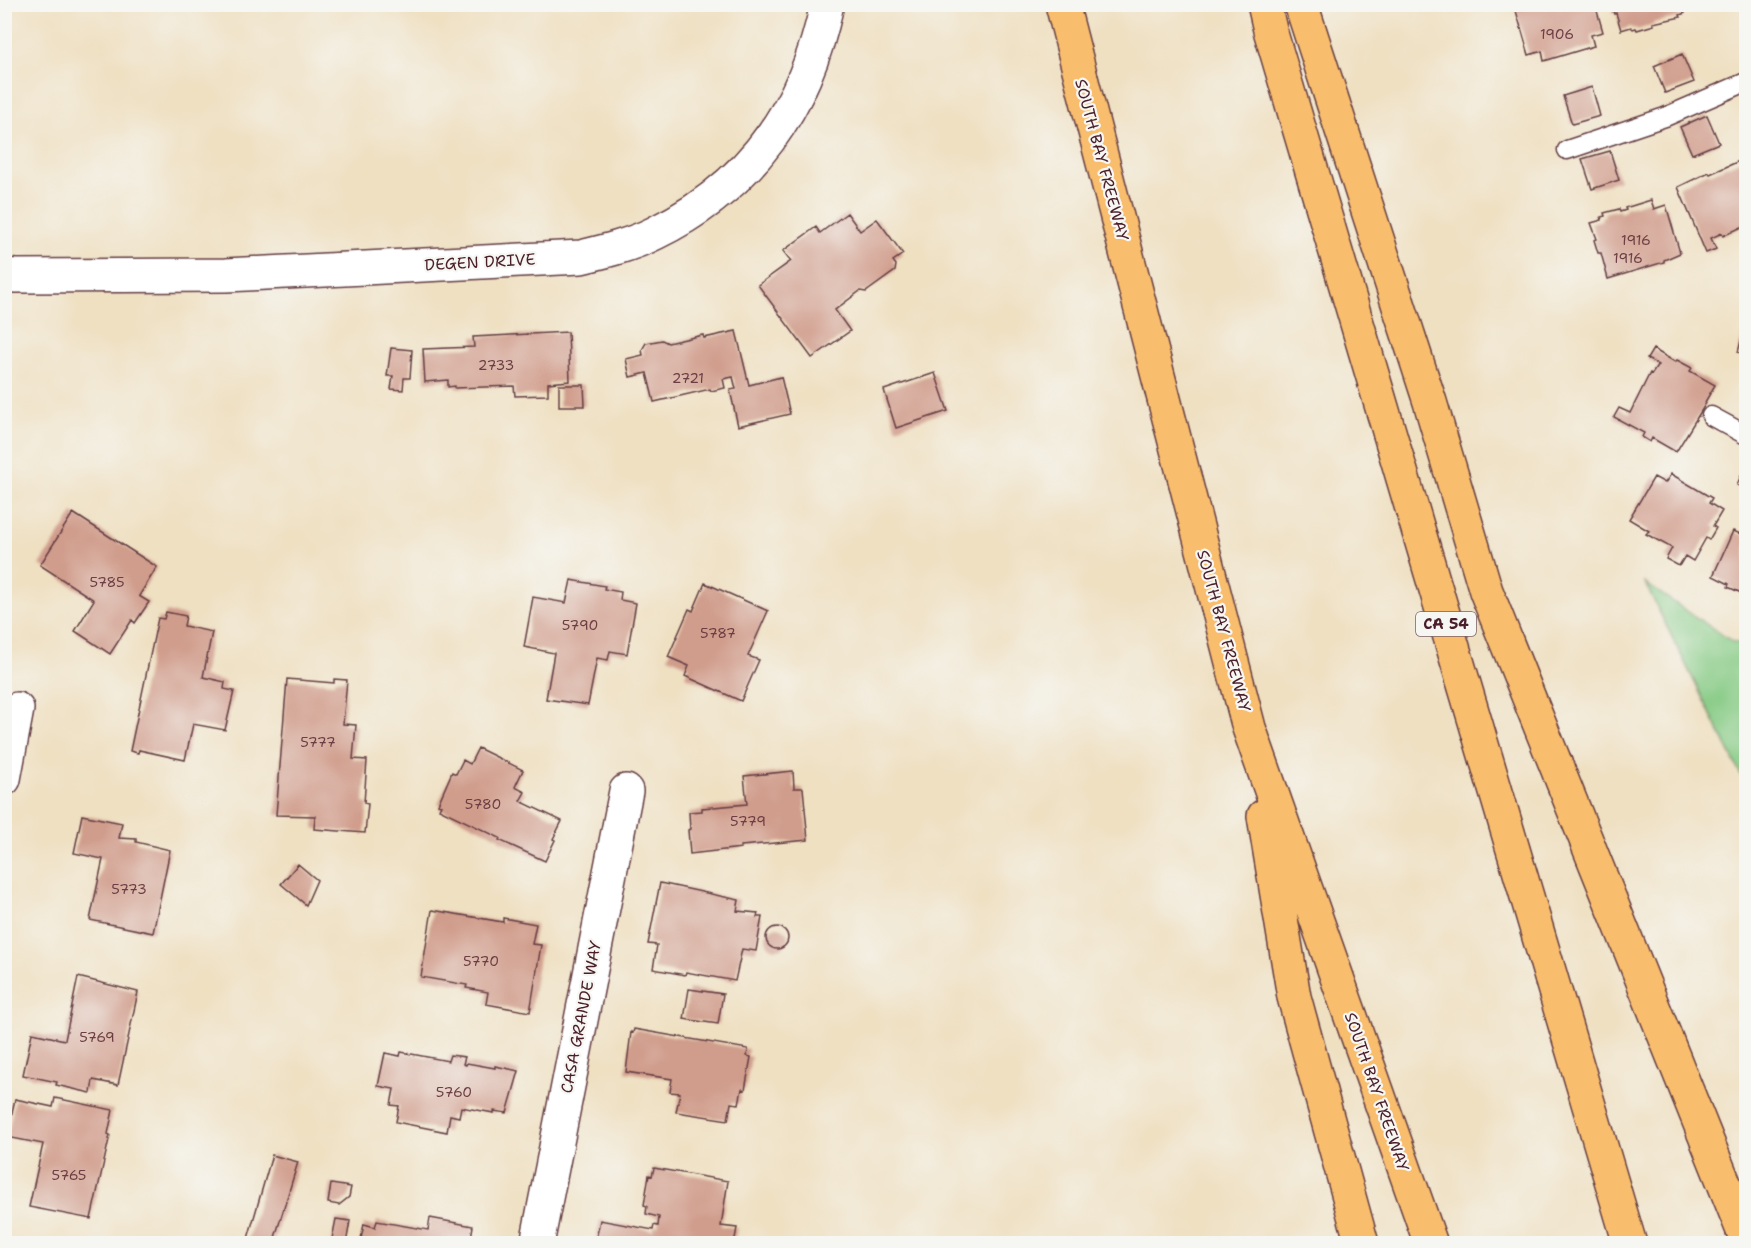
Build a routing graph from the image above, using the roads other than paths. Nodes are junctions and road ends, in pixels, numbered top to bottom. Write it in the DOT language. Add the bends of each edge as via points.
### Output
graph roads {
  1 [pos="827,4"];
  2 [pos="1062,4"];
  3 [pos="1264,4"];
  4 [pos="1301,4"];
  5 [pos="1746,82"];
  6 [pos="1567,150"];
  7 [pos="4,274"];
  8 [pos="1711,416"];
  9 [pos="1746,435"];
  10 [pos="17,709"];
  11 [pos="1249,728"];
  12 [pos="4,779"];
  13 [pos="626,791"];
  14 [pos="1746,1238"];
  15 [pos="537,1244"];
  16 [pos="1362,1244"];
  17 [pos="1431,1244"];
  18 [pos="1630,1244"];
  1 -- 7 [label="street, DEGEN DRIVE" via="808,72 792,106 747,166 719,193 687,215 618,248 581,257 226,275"];
  2 -- 11 [label="highway, SOUTH BAY FREEWAY"];
  3 -- 18 [label="highway, CA 54"];
  4 -- 14 [label="highway" via="1430,402 1486,591"];
  5 -- 6 [label="lane" via="1665,117"];
  8 -- 9 [label="lane"];
  10 -- 12 [label="street"];
  11 -- 16 [label="highway" via="1294,998"];
  11 -- 17 [label="highway, SOUTH BAY FREEWAY"];
  13 -- 15 [label="street, CASA GRANDE WAY"];
}
